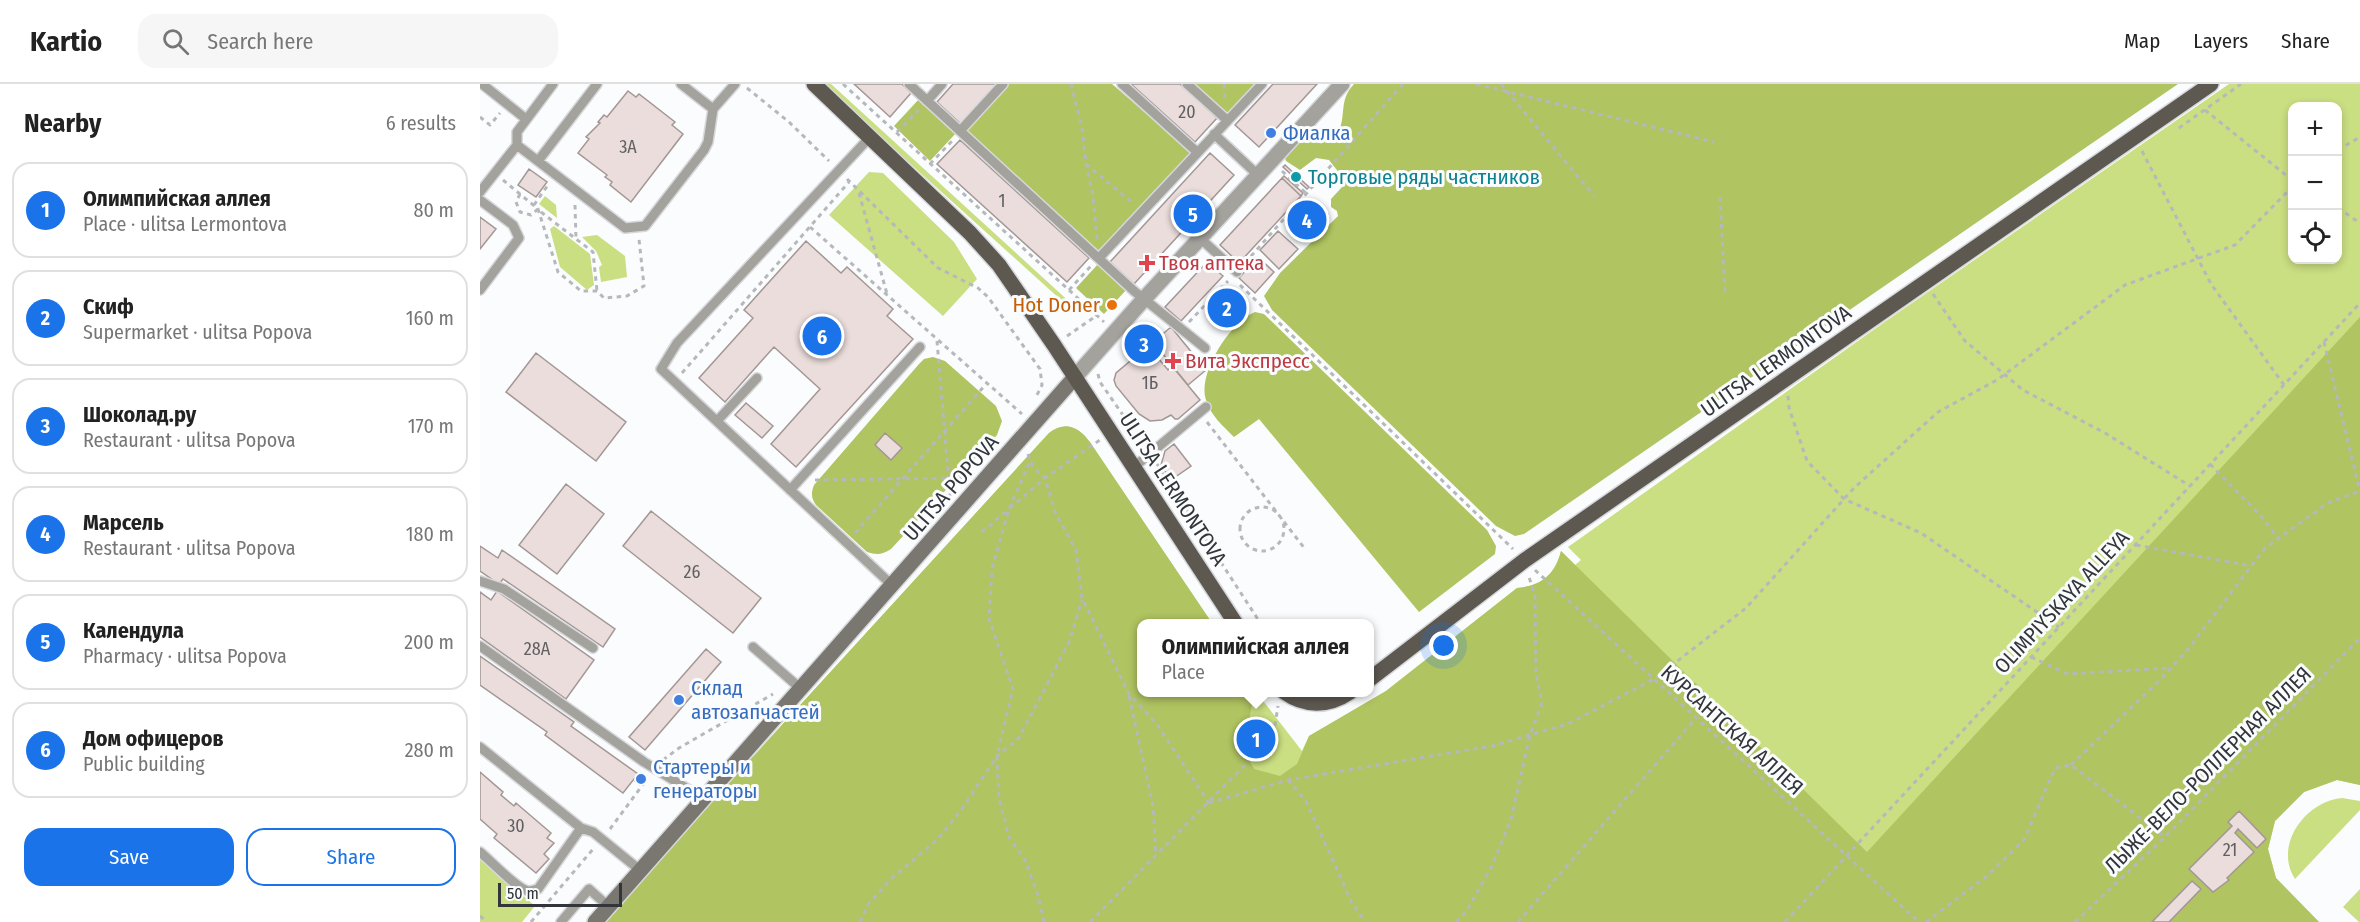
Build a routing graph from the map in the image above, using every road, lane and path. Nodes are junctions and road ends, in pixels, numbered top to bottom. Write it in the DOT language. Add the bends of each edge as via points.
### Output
graph roads {
  1 [pos="482,84"];
  2 [pos="554,84"];
  3 [pos="597,84"];
  4 [pos="681,84"];
  5 [pos="735,84"];
  6 [pos="742,84"];
  7 [pos="814,84"];
  8 [pos="843,84"];
  9 [pos="909,84"];
  10 [pos="942,84"];
  11 [pos="1003,84"];
  12 [pos="1071,84"];
  13 [pos="1122,84"];
  14 [pos="1187,84"];
  15 [pos="1262,84"];
  16 [pos="1342,84"];
  17 [pos="1403,84"];
  18 [pos="1476,84"];
  19 [pos="1501,84"];
  20 [pos="2211,84"];
  21 [pos="1506,92"];
  22 [pos="927,101"];
  23 [pos="507,104"];
  24 [pos="713,109"];
  25 [pos="2205,111"];
  26 [pos="480,117"];
  27 [pos="526,119"];
  28 [pos="1227,120"];
  29 [pos="960,131"];
  30 [pos="897,132"];
  31 [pos="1214,134"];
  32 [pos="870,136"];
  33 [pos="2360,137"];
  34 [pos="1714,142"];
  35 [pos="517,145"];
  36 [pos="2342,147"];
  37 [pos="2142,151"];
  38 [pos="1197,152"];
  39 [pos="538,161"];
  40 [pos="1086,163"];
  41 [pos="930,164"];
  42 [pos="838,170"];
  43 [pos="1282,170"];
  44 [pos="495,173"];
  45 [pos="1259,176"];
  46 [pos="2288,177"];
  47 [pos="849,181"];
  48 [pos="548,184"];
  49 [pos="859,191"];
  50 [pos="2288,191"];
  51 [pos="480,192"];
  52 [pos="520,194"];
  53 [pos="1307,194"];
  54 [pos="1594,196"];
  55 [pos="1720,197"];
  56 [pos="566,198"];
  57 [pos="480,200"];
  58 [pos="534,205"];
  59 [pos="539,210"];
  60 [pos="2340,210"];
  61 [pos="1143,211"];
  62 [pos="2360,223"];
  63 [pos="810,227"];
  64 [pos="638,228"];
  65 [pos="576,239"];
  66 [pos="1201,239"];
  67 [pos="1099,258"];
  68 [pos="2196,259"];
  69 [pos="1234,275"];
  70 [pos="1929,289"];
  71 [pos="480,290"];
  72 [pos="1070,290"];
  73 [pos="597,291"];
  74 [pos="1725,294"];
  75 [pos="888,295"];
  76 [pos="1144,299"];
  77 [pos="2360,303"];
  78 [pos="1097,316"];
  79 [pos="1182,329"];
  80 [pos="937,340"];
  81 [pos="2324,342"];
  82 [pos="920,347"];
  83 [pos="1205,348"];
  84 [pos="1098,368"];
  85 [pos="2004,374"];
  86 [pos="1076,377"];
  87 [pos="757,378"];
  88 [pos="1786,379"];
  89 [pos="675,381"];
  90 [pos="987,383"];
  91 [pos="2284,385"];
  92 [pos="1033,400"];
  93 [pos="1028,408"];
  94 [pos="1203,410"];
  95 [pos="717,421"];
  96 [pos="945,431"];
  97 [pos="1111,433"];
  98 [pos="1025,435"];
  99 [pos="1150,454"];
  100 [pos="1030,461"];
  101 [pos="2210,464"];
  102 [pos="1134,467"];
  103 [pos="949,478"];
  104 [pos="1045,478"];
  105 [pos="902,479"];
  106 [pos="798,481"];
  107 [pos="963,485"];
  108 [pos="2190,486"];
  109 [pos="790,490"];
  110 [pos="2360,491"];
  111 [pos="957,492"];
  112 [pos="1844,499"];
  113 [pos="1009,509"];
  114 [pos="1280,516"];
  115 [pos="982,532"];
  116 [pos="2278,538"];
  117 [pos="845,543"];
  118 [pos="2136,545"];
  119 [pos="1305,549"];
  120 [pos="1525,560"];
  121 [pos="2252,566"];
  122 [pos="480,581"];
  123 [pos="893,586"];
  124 [pos="1082,598"];
  125 [pos="1233,619"];
  126 [pos="1258,619"];
  127 [pos="2059,627"];
  128 [pos="2360,638"];
  129 [pos="480,646"];
  130 [pos="753,647"];
  131 [pos="593,648"];
  132 [pos="2031,657"];
  133 [pos="2171,668"];
  134 [pos="1374,676"];
  135 [pos="1654,679"];
  136 [pos="796,684"];
  137 [pos="1129,694"];
  138 [pos="1342,697"];
  139 [pos="1281,698"];
  140 [pos="1696,717"];
  141 [pos="1530,735"];
  142 [pos="480,747"];
  143 [pos="997,756"];
  144 [pos="2071,765"];
  145 [pos="656,768"];
  146 [pos="1288,780"];
  147 [pos="704,799"];
  148 [pos="1209,803"];
  149 [pos="581,828"];
  150 [pos="2165,837"];
  151 [pos="602,839"];
  152 [pos="480,852"];
  153 [pos="1847,855"];
  154 [pos="1156,856"];
  155 [pos="641,871"];
  156 [pos="609,907"];
  157 [pos="480,916"];
  158 [pos="487,922"];
  159 [pos="531,922"];
  160 [pos="561,922"];
  161 [pos="595,922"];
  162 [pos="860,922"];
  163 [pos="1044,922"];
  164 [pos="1090,922"];
  165 [pos="1365,922"];
  166 [pos="1456,922"];
  167 [pos="1518,922"];
  168 [pos="1785,922"];
  169 [pos="1919,922"];
  170 [pos="1926,922"];
  171 [pos="2075,922"];
  1 -- 23 [label="lane"];
  2 -- 27 [label="lane"];
  3 -- 39 [label="lane"];
  4 -- 24 [label="lane"];
  5 -- 24 [label="lane"];
  6 -- 42 [label="path" via="789,122"];
  7 -- 32 [label="main road, ULITSA LERMONTOVA"];
  8 -- 30 [label="path"];
  9 -- 22 [label="lane"];
  10 -- 22 [label="lane"];
  11 -- 29 [label="lane"];
  12 -- 40 [label="path"];
  13 -- 38 [label="lane"];
  14 -- 28 [label="lane"];
  15 -- 28 [label="lane"];
  16 -- 45 [label="street, ULITSA POPOVA"];
  17 -- 53 [label="path"];
  18 -- 21 [label="path"];
  19 -- 21 [label="path"];
  20 -- 88 [label="main road, ULITSA LERMONTOVA"];
  21 -- 34 [label="path"];
  21 -- 54 [label="path"];
  22 -- 29 [label="lane"];
  22 -- 30 [label="path"];
  23 -- 26 [label="path" via="490,125"];
  23 -- 27 [label="lane"];
  24 -- 64 [label="lane" via="706,147 645,226"];
  25 -- 46 [label="path"];
  27 -- 35 [label="lane" via="517,132"];
  28 -- 31 [label="lane"];
  29 -- 41 [label="path"];
  29 -- 67 [label="lane"];
  30 -- 41 [label="path"];
  31 -- 38 [label="lane"];
  31 -- 45 [label="lane"];
  32 -- 42 [label="lane"];
  32 -- 86 [label="main road, ULITSA LERMONTOVA" via="999,265"];
  33 -- 36 [label="path"];
  35 -- 39 [label="lane"];
  35 -- 44 [label="lane"];
  37 -- 68 [label="path"];
  38 -- 61 [label="lane"];
  39 -- 64 [label="lane" via="625,228"];
  40 -- 61 [label="path"];
  40 -- 67 [label="path"];
  41 -- 72 [label="path"];
  42 -- 47 [label="path"];
  42 -- 89 [label="lane" via="677,343 662,369"];
  43 -- 53 [label="path"];
  44 -- 51 [label="lane"];
  44 -- 52 [label="path"];
  45 -- 66 [label="street, ULITSA POPOVA"];
  47 -- 49 [label="path"];
  47 -- 63 [label="path"];
  48 -- 58 [label="path"];
  49 -- 75 [label="path"];
  49 -- 92 [label="path" via="938,268 988,297 1040,369 1042,385"];
  50 -- 68 [label="path" via="2235,245"];
  52 -- 58 [label="path"];
  52 -- 59 [label="path" via="516,202 520,212 531,214"];
  53 -- 69 [label="path"];
  55 -- 74 [label="path"];
  56 -- 65 [label="path" via="575,205"];
  57 -- 71 [label="lane" via="513,225 519,238"];
  58 -- 59 [label="path"];
  59 -- 65 [label="path"];
  59 -- 73 [label="path" via="558,272 582,291"];
  60 -- 62 [label="path"];
  61 -- 67 [label="lane"];
  63 -- 75 [label="path"];
  63 -- 89 [label="path"];
  64 -- 73 [label="path" via="644,285 627,296 604,298"];
  65 -- 73 [label="path" via="593,252"];
  66 -- 69 [label="lane"];
  66 -- 76 [label="street, ULITSA POPOVA"];
  67 -- 72 [label="path"];
  67 -- 76 [label="lane"];
  68 -- 85 [label="path" via="2125,285"];
  68 -- 91 [label="path"];
  69 -- 79 [label="path"];
  69 -- 120 [label="path, КУРСАНТСКАЯ АЛЛЕЯ"];
  70 -- 85 [label="path" via="1965,341"];
  72 -- 78 [label="path"];
  75 -- 80 [label="path"];
  76 -- 79 [label="lane"];
  76 -- 86 [label="street, ULITSA POPOVA"];
  77 -- 81 [label="path, OLIMPIYSKAYA ALLEYA"];
  79 -- 83 [label="lane"];
  80 -- 90 [label="path"];
  80 -- 96 [label="path"];
  81 -- 91 [label="path, OLIMPIYSKAYA ALLEYA"];
  81 -- 110 [label="path"];
  82 -- 106 [label="lane"];
  84 -- 99 [label="path" via="1100,382"];
  85 -- 108 [label="path" via="2023,390 2105,433"];
  85 -- 112 [label="path" via="1938,412"];
  86 -- 97 [label="main road, ULITSA LERMONTOVA"];
  86 -- 98 [label="street, ULITSA POPOVA"];
  87 -- 95 [label="lane"];
  88 -- 112 [label="path" via="1789,408 1807,461"];
  88 -- 120 [label="main road, ULITSA LERMONTOVA"];
  89 -- 95 [label="lane"];
  90 -- 93 [label="path" via="1022,416"];
  90 -- 96 [label="path"];
  91 -- 101 [label="path, OLIMPIYSKAYA ALLEYA"];
  94 -- 99 [label="lane"];
  94 -- 114 [label="path"];
  95 -- 109 [label="lane"];
  96 -- 103 [label="path"];
  96 -- 105 [label="path"];
  97 -- 102 [label="main road, ULITSA LERMONTOVA"];
  97 -- 104 [label="path"];
  98 -- 100 [label="path"];
  98 -- 123 [label="street, ULITSA POPOVA"];
  99 -- 102 [label="lane"];
  99 -- 126 [label="path"];
  100 -- 104 [label="path"];
  100 -- 113 [label="path"];
  101 -- 108 [label="path, OLIMPIYSKAYA ALLEYA"];
  101 -- 116 [label="path"];
  102 -- 125 [label="main road, ULITSA LERMONTOVA"];
  103 -- 105 [label="path"];
  103 -- 107 [label="path" via="969,478"];
  103 -- 111 [label="path" via="950,499"];
  104 -- 113 [label="path"];
  104 -- 124 [label="path" via="1055,513 1076,549"];
  105 -- 106 [label="path"];
  105 -- 117 [label="path"];
  106 -- 109 [label="lane"];
  108 -- 118 [label="path, OLIMPIYSKAYA ALLEYA"];
  109 -- 117 [label="lane"];
  110 -- 116 [label="path" via="2328,503"];
  112 -- 127 [label="path" via="1921,533"];
  112 -- 135 [label="path" via="1746,608"];
  113 -- 115 [label="path"];
  113 -- 143 [label="path" via="990,586 989,620 1013,689"];
  114 -- 114 [label="path" via="1284,530 1275,547 1262,551 1249,547 1240,528 1247,514 1268,508"];
  114 -- 119 [label="path"];
  116 -- 121 [label="path"];
  117 -- 123 [label="lane"];
  118 -- 121 [label="path"];
  118 -- 127 [label="path, OLIMPIYSKAYA ALLEYA"];
  120 -- 134 [label="main road, ULITSA LERMONTOVA"];
  120 -- 135 [label="path, КУРСАНТСКАЯ АЛЛЕЯ"];
  120 -- 141 [label="path" via="1535,596 1536,675 1542,703"];
  121 -- 133 [label="path"];
  122 -- 131 [label="lane" via="504,589"];
  123 -- 136 [label="street, ULITSA POPOVA"];
  124 -- 137 [label="path"];
  124 -- 143 [label="path" via="1070,642 1019,738"];
  127 -- 132 [label="path, OLIMPIYSKAYA ALLEYA"];
  128 -- 150 [label="path, ЛЫЖЕ-ВЕЛО-РОЛЛЕРНАЯ АЛЛЕЯ"];
  129 -- 145 [label="lane"];
  130 -- 136 [label="lane"];
  132 -- 133 [label="path" via="2068,675"];
  132 -- 153 [label="path, OLIMPIYSKAYA ALLEYA"];
  133 -- 144 [label="path"];
  135 -- 140 [label="path, КУРСАНТСКАЯ АЛЛЕЯ"];
  135 -- 141 [label="path" via="1568,724"];
  136 -- 145 [label="path" via="679,748"];
  136 -- 147 [label="street, ULITSA POPOVA"];
  137 -- 148 [label="path" via="1156,723"];
  137 -- 154 [label="path" via="1153,806"];
  138 -- 139 [label="main road" via="1318,704"];
  139 -- 148 [label="path" via="1275,725 1245,766"];
  140 -- 153 [label="path, КУРСАНТСКАЯ АЛЛЕЯ"];
  140 -- 167 [label="path"];
  141 -- 146 [label="path" via="1492,746"];
  141 -- 166 [label="path" via="1511,819 1492,866 1466,912"];
  142 -- 149 [label="lane"];
  143 -- 162 [label="path" via="938,839 892,878 869,903"];
  143 -- 163 [label="path" via="999,799 1010,837 1038,895"];
  144 -- 150 [label="path"];
  144 -- 170 [label="path" via="2055,768 2024,840 1987,876"];
  145 -- 147 [label="lane"];
  145 -- 151 [label="path"];
  146 -- 148 [label="path"];
  146 -- 165 [label="path" via="1306,801 1352,903"];
  147 -- 155 [label="street, ULITSA POPOVA"];
  148 -- 154 [label="path"];
  149 -- 151 [label="lane"];
  149 -- 152 [label="lane" via="538,889 532,891 518,885"];
  150 -- 171 [label="path, ЛЫЖЕ-ВЕЛО-РОЛЛЕРНАЯ АЛЛЕЯ"];
  151 -- 155 [label="lane"];
  151 -- 159 [label="path"];
  153 -- 168 [label="path, OLIMPIYSKAYA ALLEYA"];
  153 -- 169 [label="path, КУРСАНТСКАЯ АЛЛЕЯ"];
  154 -- 164 [label="path"];
  155 -- 156 [label="street, ULITSA POPOVA"];
  156 -- 160 [label="lane" via="589,889"];
  156 -- 161 [label="street, ULITSA POPOVA"];
  157 -- 158 [label="path"];
}
